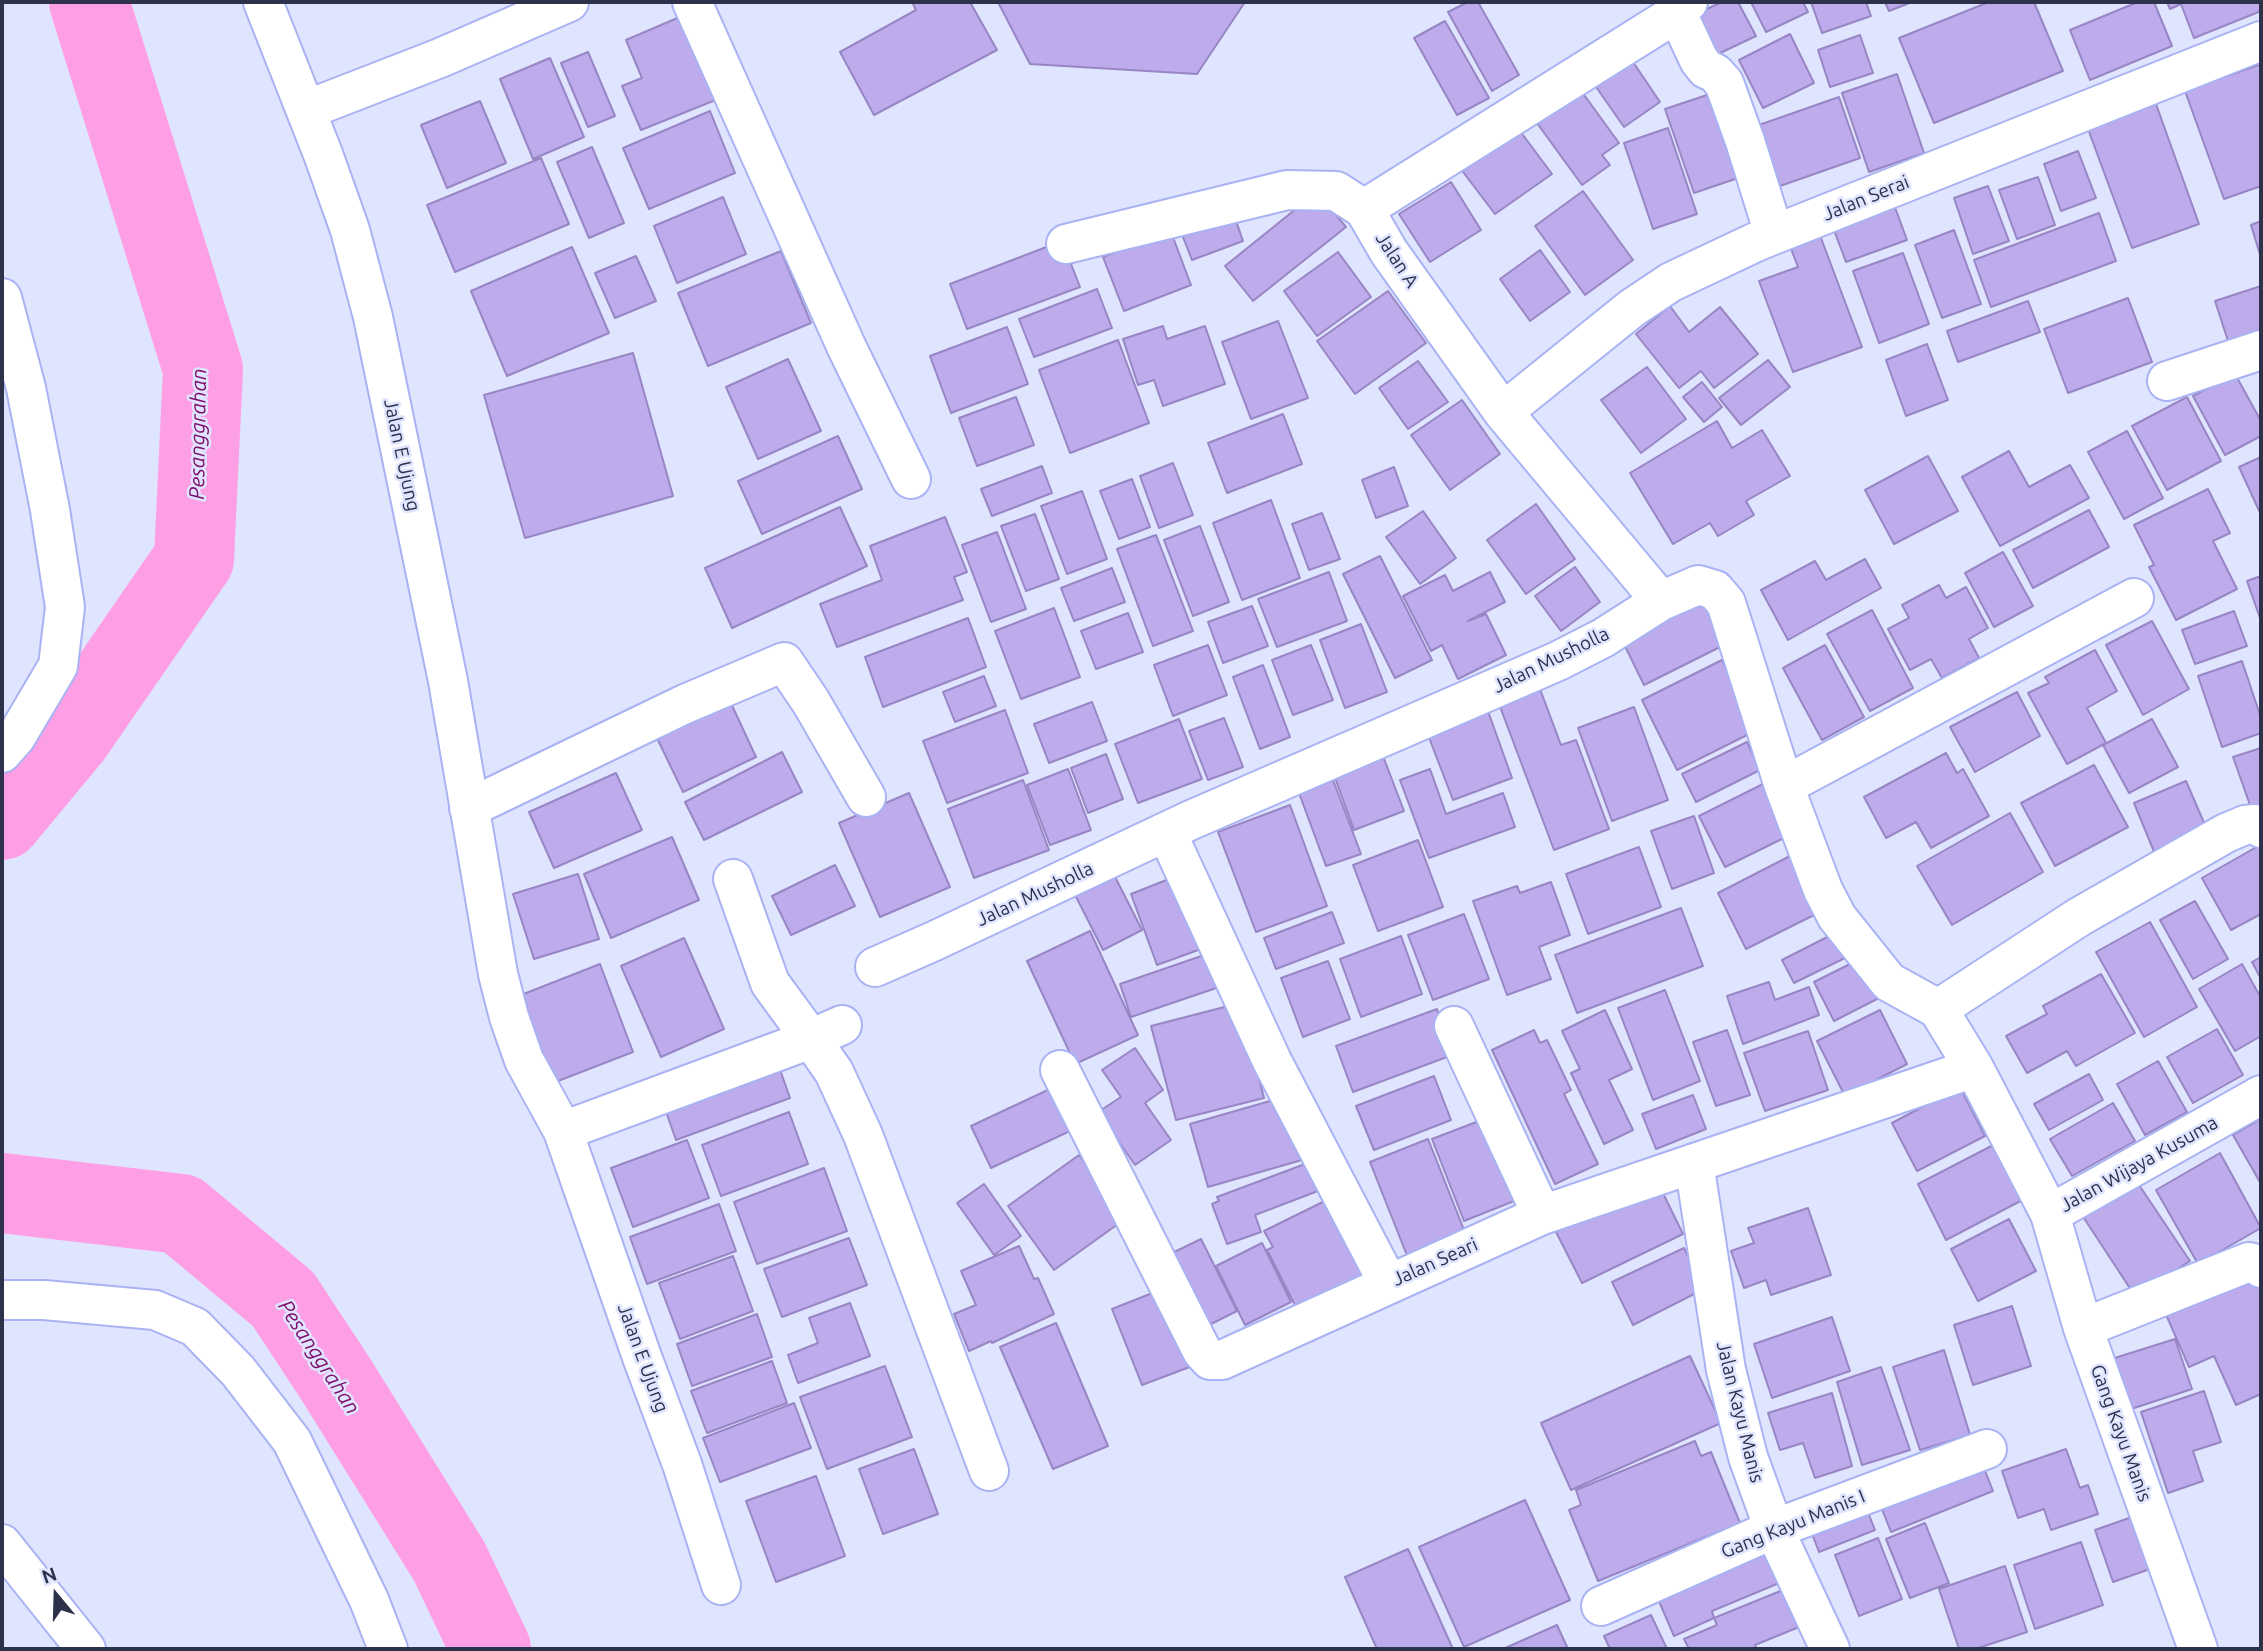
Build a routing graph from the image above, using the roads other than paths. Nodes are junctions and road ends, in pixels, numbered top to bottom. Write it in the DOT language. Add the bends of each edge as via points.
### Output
graph roads {
  1 [pos="263,2"];
  2 [pos="569,2"];
  3 [pos="692,2"];
  4 [pos="1683,7"];
  5 [pos="2261,41"];
  6 [pos="306,110"];
  7 [pos="1364,209"];
  8 [pos="1774,234"];
  9 [pos="1066,244"];
  10 [pos="2,298"];
  11 [pos="2261,350"];
  12 [pos="2167,381"];
  13 [pos="1503,412"];
  14 [pos="911,479"];
  15 [pos="2134,598"];
  16 [pos="1661,601"];
  17 [pos="2,753"];
  18 [pos="1784,786"];
  19 [pos="866,797"];
  20 [pos="469,808"];
  21 [pos="2261,828"];
  22 [pos="1167,832"];
  23 [pos="733,879"];
  24 [pos="875,967"];
  25 [pos="1938,1009"];
  26 [pos="1454,1026"];
  27 [pos="826,1032"];
  28 [pos="1974,1068"];
  29 [pos="1060,1070"];
  30 [pos="2261,1095"];
  31 [pos="563,1131"];
  32 [pos="1694,1163"];
  33 [pos="2050,1214"];
  34 [pos="1542,1215"];
  35 [pos="2261,1268"];
  36 [pos="1388,1283"];
  37 [pos="2,1300"];
  38 [pos="2083,1328"];
  39 [pos="1987,1449"];
  40 [pos="989,1471"];
  41 [pos="1774,1530"];
  42 [pos="2,1544"];
  43 [pos="721,1585"];
  44 [pos="1601,1606"];
  45 [pos="86,1649"];
  46 [pos="388,1649"];
  47 [pos="1830,1649"];
  48 [pos="2198,1649"];
  1 -- 6 [label="street, Jalan E Ujung"];
  2 -- 6 [label="street"];
  3 -- 14 [label="street" via="847,348"];
  4 -- 7 [label="street"];
  4 -- 8 [label="street" via="1699,60 1724,83"];
  5 -- 8 [label="street, Jalan Serai"];
  6 -- 20 [label="street, Jalan E Ujung" via="350,230 373,317 448,681"];
  7 -- 9 [label="street" via="1336,191 1287,190"];
  7 -- 13 [label="street, Jalan A" via="1389,253"];
  8 -- 13 [label="street, Jalan Serai" via="1671,282 1632,307"];
  10 -- 17 [label="street" via="26,387 65,607 58,666"];
  11 -- 12 [label="street"];
  13 -- 16 [label="street, Jalan A"];
  15 -- 18 [label="street"];
  16 -- 18 [label="street, Jalan Musholla" via="1698,585 1715,590 1726,603"];
  16 -- 22 [label="street, Jalan Musholla" via="1558,661"];
  18 -- 25 [label="street, Jalan Musholla" via="1837,917 1889,982"];
  19 -- 20 [label="street" via="784,662 685,704"];
  20 -- 31 [label="street, Jalan E Ujung" via="509,1017 524,1059"];
  21 -- 25 [label="street" via="2245,825 2226,833 2078,917"];
  22 -- 24 [label="street, Jalan Musholla"];
  22 -- 36 [label="street" via="1272,1061"];
  23 -- 27 [label="street" via="770,983"];
  25 -- 28 [label="street, Jalan Musholla"];
  26 -- 34 [label="street"];
  27 -- 31 [label="street"];
  27 -- 40 [label="street" via="834,1072 863,1135"];
  28 -- 32 [label="street, Jalan Seari"];
  28 -- 33 [label="street, Jalan Wijaya Kusuma"];
  29 -- 36 [label="street, Jalan Seari" via="1210,1360 1222,1360"];
  30 -- 33 [label="street, Jalan Wijaya Kusuma"];
  31 -- 43 [label="street, Jalan E Ujung"];
  32 -- 34 [label="street, Jalan Seari"];
  32 -- 41 [label="street, Jalan Kayu Manis" via="1726,1370 1748,1457"];
  33 -- 38 [label="street, Gang Kayu Manis"];
  34 -- 36 [label="street, Jalan Seari"];
  35 -- 38 [label="street" via="2249,1262"];
  37 -- 46 [label="street" via="155,1310 195,1326 238,1371 292,1441"];
  38 -- 48 [label="street, Gang Kayu Manis"];
  39 -- 41 [label="street, Gang Kayu Manis I"];
  41 -- 44 [label="street, Gang Kayu Manis I"];
  41 -- 47 [label="street, Jalan Kayu Manis"];
  42 -- 45 [label="street"];
}
